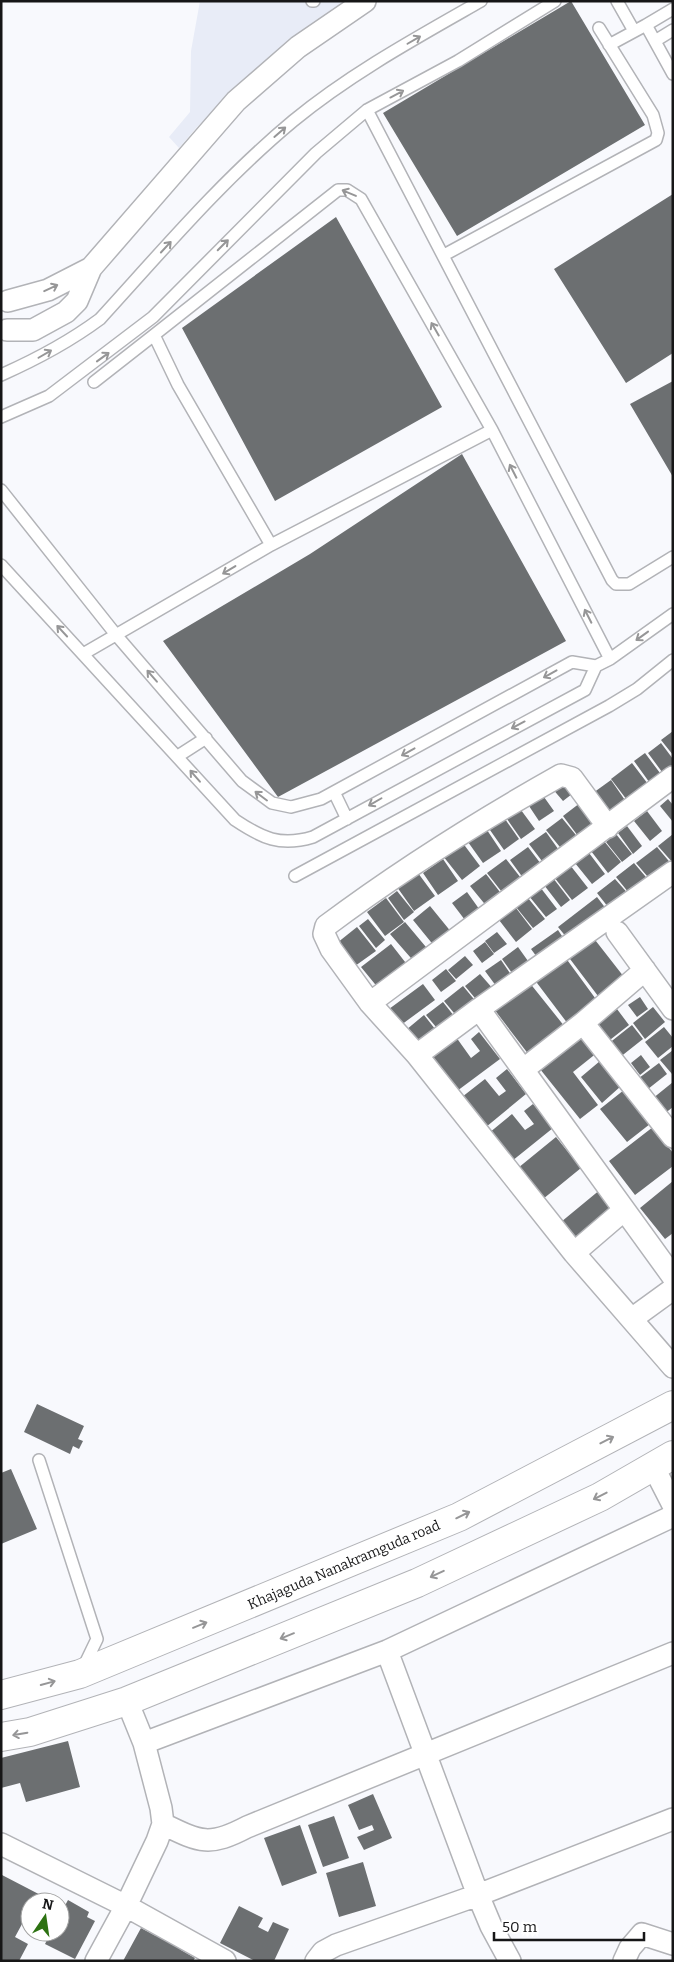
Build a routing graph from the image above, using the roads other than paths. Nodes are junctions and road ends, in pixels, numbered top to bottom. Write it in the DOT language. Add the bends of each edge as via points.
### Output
graph roads {
  1 [pos="366,1"];
  2 [pos="481,1"];
  3 [pos="555,1"];
  4 [pos="617,1"];
  5 [pos="673,9"];
  6 [pos="646,25"];
  7 [pos="599,28"];
  8 [pos="673,30"];
  9 [pos="634,31"];
  10 [pos="655,41"];
  11 [pos="609,45"];
  12 [pos="673,74"];
  13 [pos="367,110"];
  14 [pos="444,256"];
  15 [pos="91,268"];
  16 [pos="5,299"];
  17 [pos="4,331"];
  18 [pos="154,335"];
  19 [pos="1,375"];
  20 [pos="94,382"];
  21 [pos="1,417"];
  22 [pos="492,430"];
  23 [pos="1,490"];
  24 [pos="271,545"];
  25 [pos="673,557"];
  26 [pos="1,565"];
  27 [pos="673,614"];
  28 [pos="117,636"];
  29 [pos="83,654"];
  30 [pos="610,659"];
  31 [pos="673,660"];
  32 [pos="596,666"];
  33 [pos="206,738"];
  34 [pos="178,756"];
  35 [pos="673,777"];
  36 [pos="334,792"];
  37 [pos="347,819"];
  38 [pos="608,827"];
  39 [pos="673,872"];
  40 [pos="295,876"];
  41 [pos="617,932"];
  42 [pos="645,970"];
  43 [pos="370,1003"];
  44 [pos="479,1009"];
  45 [pos="673,1009"];
  46 [pos="583,1023"];
  47 [pos="417,1055"];
  48 [pos="524,1069"];
  49 [pos="673,1137"];
  50 [pos="623,1210"];
  51 [pos="574,1252"];
  52 [pos="673,1278"];
  53 [pos="673,1289"];
  54 [pos="633,1318"];
  55 [pos="670,1359"];
  56 [pos="673,1405"];
  57 [pos="39,1460"];
  58 [pos="663,1462"];
  59 [pos="673,1505"];
  60 [pos="673,1516"];
  61 [pos="387,1651"];
  62 [pos="673,1653"];
  63 [pos="80,1674"];
  64 [pos="1,1695"];
  65 [pos="128,1701"];
  66 [pos="1,1737"];
  67 [pos="144,1743"];
  68 [pos="426,1755"];
  69 [pos="673,1819"];
  70 [pos="163,1824"];
  71 [pos="1,1844"];
  72 [pos="478,1895"];
  73 [pos="126,1906"];
  74 [pos="673,1944"];
  75 [pos="96,1961"];
  76 [pos="225,1961"];
  77 [pos="316,1961"];
  78 [pos="510,1961"];
  79 [pos="624,1961"];
  1 -- 15 [label="street" via="298,47 236,101"];
  19 -- 2 [label="lane, one-way" via="36,360 100,319 233,174 294,120 369,66"];
  13 -- 3 [label="lane, one-way" via="458,61"];
  4 -- 9 [label="lane"];
  5 -- 6 [label="lane"];
  6 -- 9 [label="lane"];
  6 -- 10 [label="lane"];
  7 -- 11 [label="lane"];
  8 -- 10 [label="lane"];
  9 -- 11 [label="lane"];
  10 -- 12 [label="lane"];
  11 -- 14 [label="lane" via="653,115 658,133 656,140"];
  13 -- 14 [label="lane"];
  21 -- 13 [label="lane, one-way" via="49,396 153,317 316,154"];
  14 -- 25 [label="lane" via="612,580 616,584 629,584"];
  16 -- 15 [label="street, one-way" via="48,290"];
  15 -- 17 [label="street" via="77,300 66,312 33,330"];
  16 -- 17 [label="street" via="12,306 14,319"];
  18 -- 20 [label="lane"];
  22 -- 18 [label="lane, one-way" via="361,200 347,190 338,190"];
  18 -- 24 [label="lane" via="178,385"];
  22 -- 24 [label="lane"];
  30 -- 22 [label="lane, one-way"];
  23 -- 28 [label="lane"];
  24 -- 28 [label="lane, one-way"];
  29 -- 26 [label="lane, one-way"];
  27 -- 30 [label="lane, one-way"];
  28 -- 29 [label="lane"];
  33 -- 28 [label="lane, one-way"];
  29 -- 34 [label="lane"];
  30 -- 32 [label="lane"];
  31 -- 40 [label="lane" via="637,689 609,706"];
  32 -- 36 [label="lane, one-way" via="572,662"];
  32 -- 37 [label="lane, one-way" via="585,690"];
  33 -- 34 [label="lane"];
  36 -- 33 [label="lane, one-way" via="291,807 272,803 242,781"];
  37 -- 34 [label="lane, one-way" via="299,842 258,836 235,820"];
  35 -- 38 [label="street"];
  36 -- 37 [label="lane"];
  38 -- 43 [label="street"];
  38 -- 43 [label="street" via="572,778 561,775 453,837 377,888 326,926 324,934"];
  39 -- 44 [label="street"];
  41 -- 42 [label="street"];
  42 -- 45 [label="street"];
  42 -- 46 [label="street"];
  43 -- 47 [label="street"];
  44 -- 47 [label="street"];
  44 -- 48 [label="street"];
  46 -- 48 [label="street"];
  46 -- 49 [label="street"];
  47 -- 51 [label="street"];
  48 -- 50 [label="street"];
  50 -- 51 [label="street"];
  50 -- 52 [label="street"];
  51 -- 54 [label="street"];
  53 -- 54 [label="street"];
  54 -- 55 [label="street"];
  63 -- 56 [label="main road, Khajaguda Nanakramguda road, one-way" via="460,1517"];
  57 -- 63 [label="lane" via="97,1639"];
  58 -- 59 [label="street"];
  58 -- 65 [label="main road, one-way" via="600,1497 417,1583"];
  60 -- 61 [label="street"];
  61 -- 67 [label="street"];
  61 -- 68 [label="street"];
  62 -- 68 [label="street"];
  64 -- 63 [label="main road, Khajaguda Nanakramguda road, one-way"];
  65 -- 66 [label="main road, one-way" via="30,1732"];
  65 -- 67 [label="street"];
  67 -- 70 [label="street"];
  68 -- 70 [label="street" via="247,1826 227,1837 194,1839"];
  68 -- 72 [label="street"];
  69 -- 72 [label="street"];
  70 -- 73 [label="street"];
  71 -- 73 [label="street"];
  72 -- 77 [label="street" via="336,1945 323,1952"];
  72 -- 78 [label="street" via="490,1926"];
  73 -- 75 [label="street"];
  73 -- 76 [label="street"];
  74 -- 79 [label="street" via="642,1934"];
}
